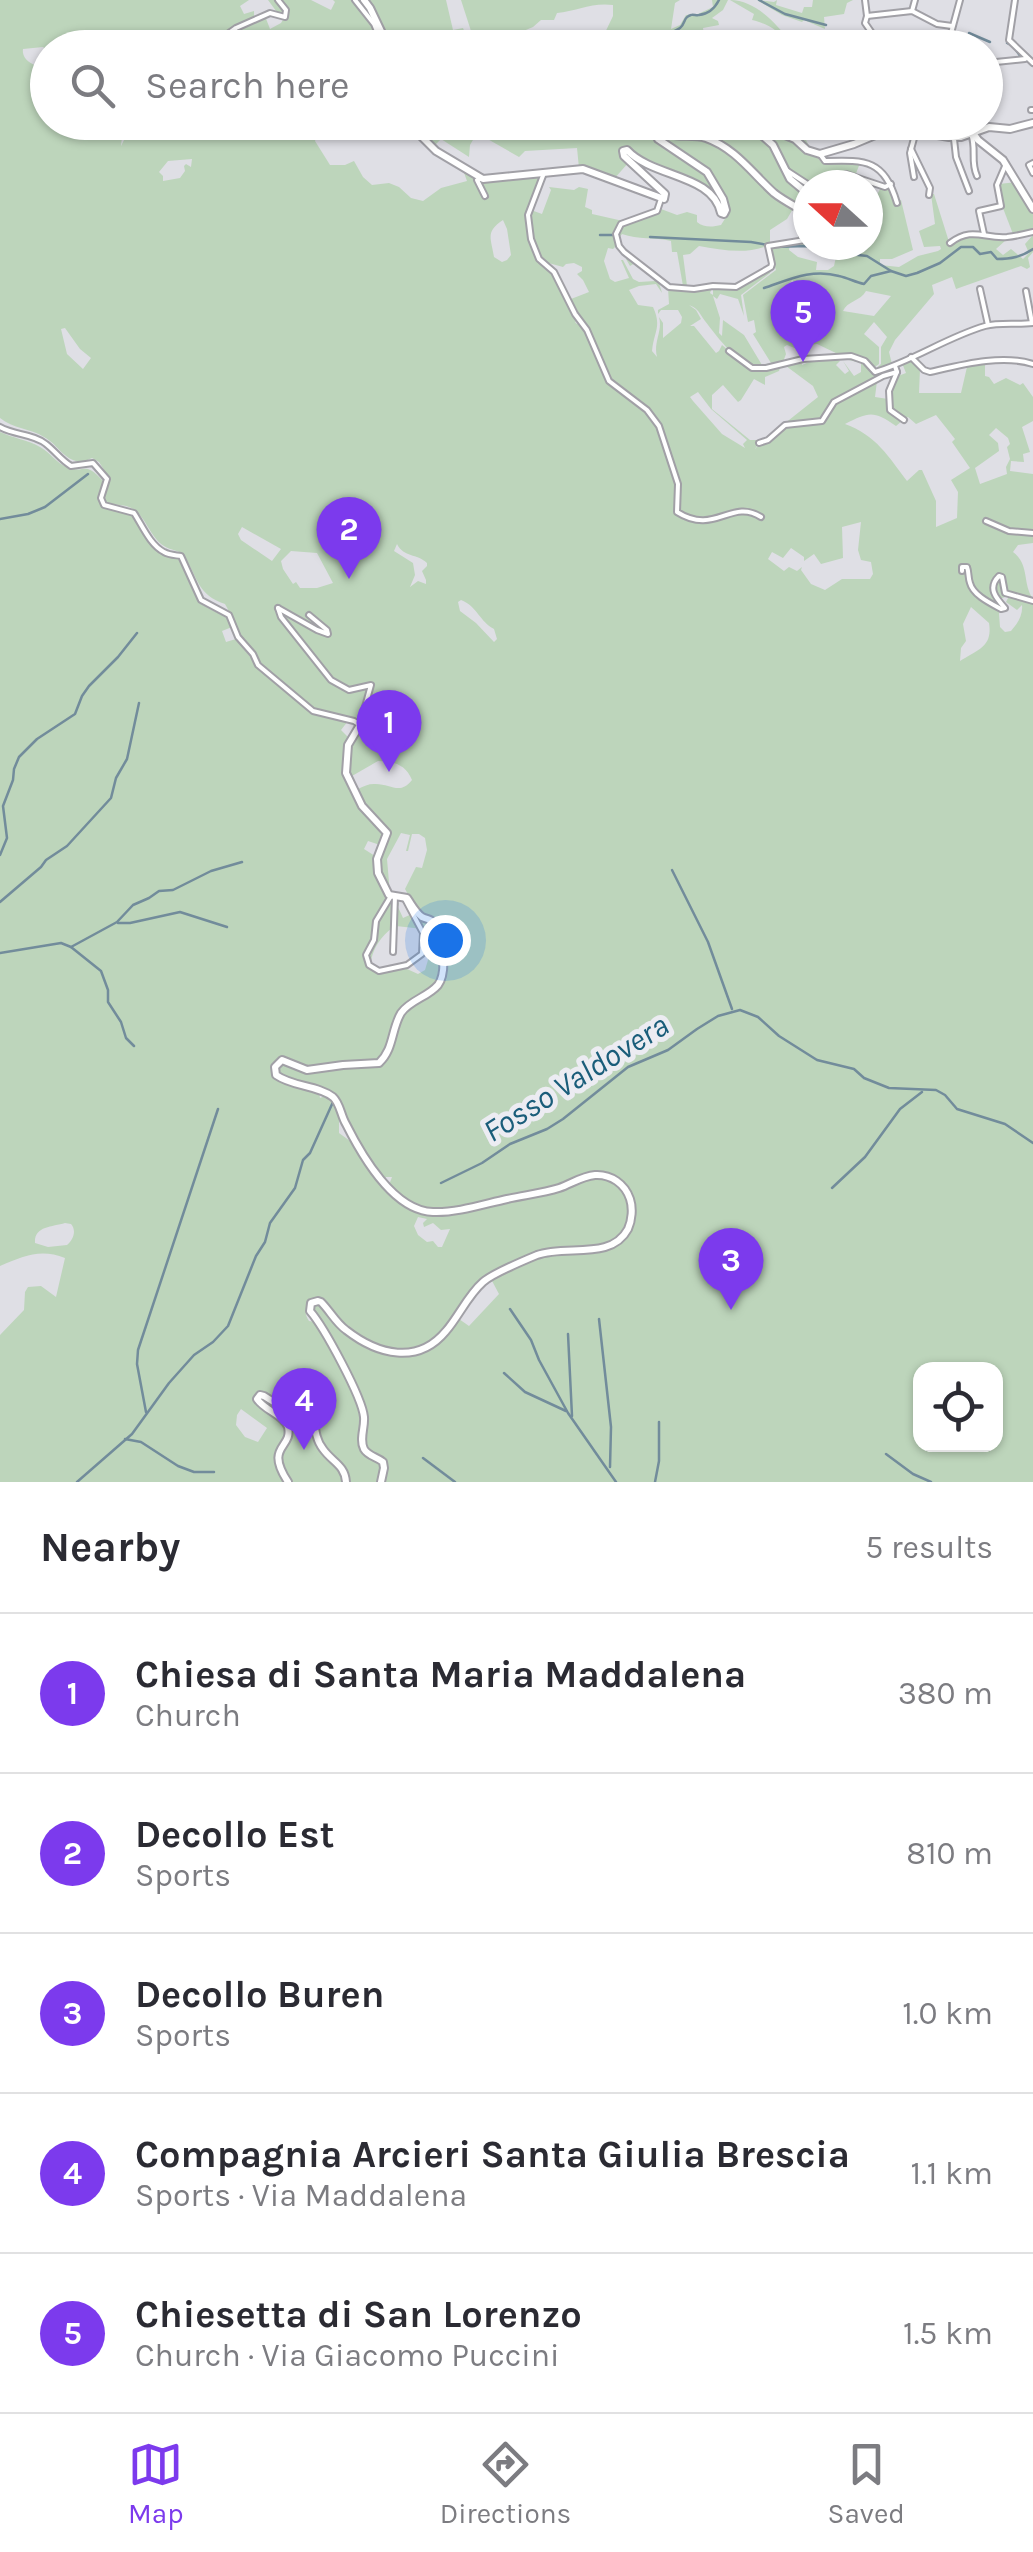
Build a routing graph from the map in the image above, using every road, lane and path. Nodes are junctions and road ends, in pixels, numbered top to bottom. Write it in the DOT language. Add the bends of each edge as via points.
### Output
graph roads {
  1 [pos="278,0"];
  2 [pos="355,0"];
  3 [pos="364,0"];
  4 [pos="865,0"];
  5 [pos="915,0"];
  6 [pos="960,0"];
  7 [pos="1016,0"];
  8 [pos="912,11"];
  9 [pos="867,16"];
  10 [pos="952,26"];
  11 [pos="233,30"];
  12 [pos="377,30"];
  13 [pos="380,30"];
  14 [pos="870,30"];
  15 [pos="951,30"];
  16 [pos="1024,57"];
  17 [pos="1003,60"];
  18 [pos="1033,66"];
  19 [pos="1032,125"];
  20 [pos="1003,129"];
  21 [pos="425,140"];
  22 [pos="660,140"];
  23 [pos="711,140"];
  24 [pos="768,140"];
  25 [pos="796,140"];
  26 [pos="862,140"];
  27 [pos="914,140"];
  28 [pos="954,140"];
  29 [pos="973,140"];
  30 [pos="978,140"];
  31 [pos="911,149"];
  32 [pos="820,154"];
  33 [pos="1006,164"];
  34 [pos="1033,164"];
  35 [pos="786,170"];
  36 [pos="544,173"];
  37 [pos="1001,173"];
  38 [pos="1013,173"];
  39 [pos="1032,174"];
  40 [pos="793,175"];
  41 [pos="977,176"];
  42 [pos="914,177"];
  43 [pos="482,178"];
  44 [pos="793,182"];
  45 [pos="891,184"];
  46 [pos="883,187"];
  47 [pos="969,192"];
  48 [pos="1029,192"];
  49 [pos="485,196"];
  50 [pos="930,196"];
  51 [pos="661,199"];
  52 [pos="897,203"];
  53 [pos="793,205"];
  54 [pos="1033,209"];
  55 [pos="1033,232"];
  56 [pos="984,234"];
  57 [pos="793,242"];
  58 [pos="950,243"];
  59 [pos="980,289"];
  60 [pos="1026,291"];
  61 [pos="1033,323"];
  62 [pos="988,325"];
  63 [pos="729,351"];
  64 [pos="912,357"];
  65 [pos="1033,364"];
  66 [pos="896,369"];
  67 [pos="904,420"];
  68 [pos="0,427"];
  69 [pos="759,443"];
  70 [pos="760,518"];
  71 [pos="986,522"];
  72 [pos="1033,534"];
  73 [pos="962,571"];
  74 [pos="1033,601"];
  75 [pos="309,614"];
  76 [pos="360,725"];
  77 [pos="393,896"];
  78 [pos="404,898"];
  79 [pos="393,952"];
  80 [pos="288,1482"];
  81 [pos="346,1482"];
  82 [pos="381,1482"];
  1 -- 11 [label="street" via="285,16 270,13"];
  2 -- 12 [label="street"];
  3 -- 13 [label="street"];
  4 -- 9 [label="street"];
  5 -- 8 [label="street"];
  6 -- 10 [label="street"];
  7 -- 16 [label="street" via="1009,40"];
  8 -- 9 [label="street"];
  8 -- 10 [label="street"];
  9 -- 14 [label="street"];
  10 -- 15 [label="street"];
  16 -- 17 [label="street"];
  16 -- 18 [label="street"];
  19 -- 20 [label="street"];
  21 -- 43 [label="street"];
  22 -- 51 [label="street" via="708,172 726,212 703,188 624,150 665,194"];
  23 -- 53 [label="street"];
  24 -- 35 [label="street"];
  25 -- 32 [label="street"];
  26 -- 32 [label="street"];
  27 -- 31 [label="street"];
  28 -- 47 [label="street"];
  29 -- 41 [label="street"];
  30 -- 33 [label="street"];
  31 -- 42 [label="street"];
  31 -- 50 [label="street"];
  32 -- 45 [label="street" via="868,163"];
  33 -- 37 [label="street"];
  33 -- 38 [label="street"];
  34 -- 39 [label="street"];
  35 -- 40 [label="street"];
  35 -- 44 [label="street"];
  36 -- 43 [label="street"];
  36 -- 51 [label="street" via="582,169"];
  36 -- 70 [label="street" via="528,215 531,239 587,330 609,381 659,426 678,484 677,512 702,522 740,511"];
  37 -- 38 [label="street"];
  37 -- 56 [label="street" via="1001,206 979,211"];
  38 -- 48 [label="street"];
  43 -- 49 [label="street" via="477,180"];
  45 -- 46 [label="street"];
  45 -- 52 [label="street"];
  48 -- 54 [label="street"];
  51 -- 57 [label="street" via="658,211 624,222 616,234 624,252 666,286 736,287 771,267 768,246"];
  55 -- 56 [label="street"];
  56 -- 58 [label="street" via="960,235"];
  59 -- 62 [label="street"];
  60 -- 61 [label="street"];
  61 -- 62 [label="street"];
  62 -- 64 [label="street"];
  63 -- 66 [label="street" via="752,368 851,356 875,372"];
  64 -- 65 [label="street" via="930,372 984,360"];
  64 -- 66 [label="street"];
  66 -- 67 [label="street" via="890,410"];
  66 -- 69 [label="street" via="834,402 822,421 785,425"];
  68 -- 76 [label="street" via="44,442 71,466 93,463 107,479 104,505 134,512 160,548 180,556 201,600 230,615 258,665 313,712"];
  71 -- 72 [label="street"];
  73 -- 74 [label="street" via="967,567 974,591 1001,608 993,588 999,576 1005,592"];
  75 -- 76 [label="street" via="329,633 277,610 331,680 349,690 372,686"];
  76 -- 77 [label="street" via="348,745 346,773 362,806 387,833 377,859"];
  77 -- 78 [label="street"];
  77 -- 78 [label="street" via="376,921 366,955 378,971 422,954 422,933"];
  77 -- 79 [label="street"];
  78 -- 82 [label="street" via="439,930 439,984 404,1010 379,1063 308,1070 282,1060 276,1076 333,1098 384,1183 412,1207 446,1211 594,1175 621,1184 632,1211 627,1231 610,1246 543,1253 488,1278 439,1340 419,1351 382,1352 344,1329 321,1302 311,1303 360,1402 363,1445 383,1462"];
  80 -- 81 [label="street" via="278,1457 288,1427 261,1406 260,1395 283,1408 312,1409 318,1440"];
}
